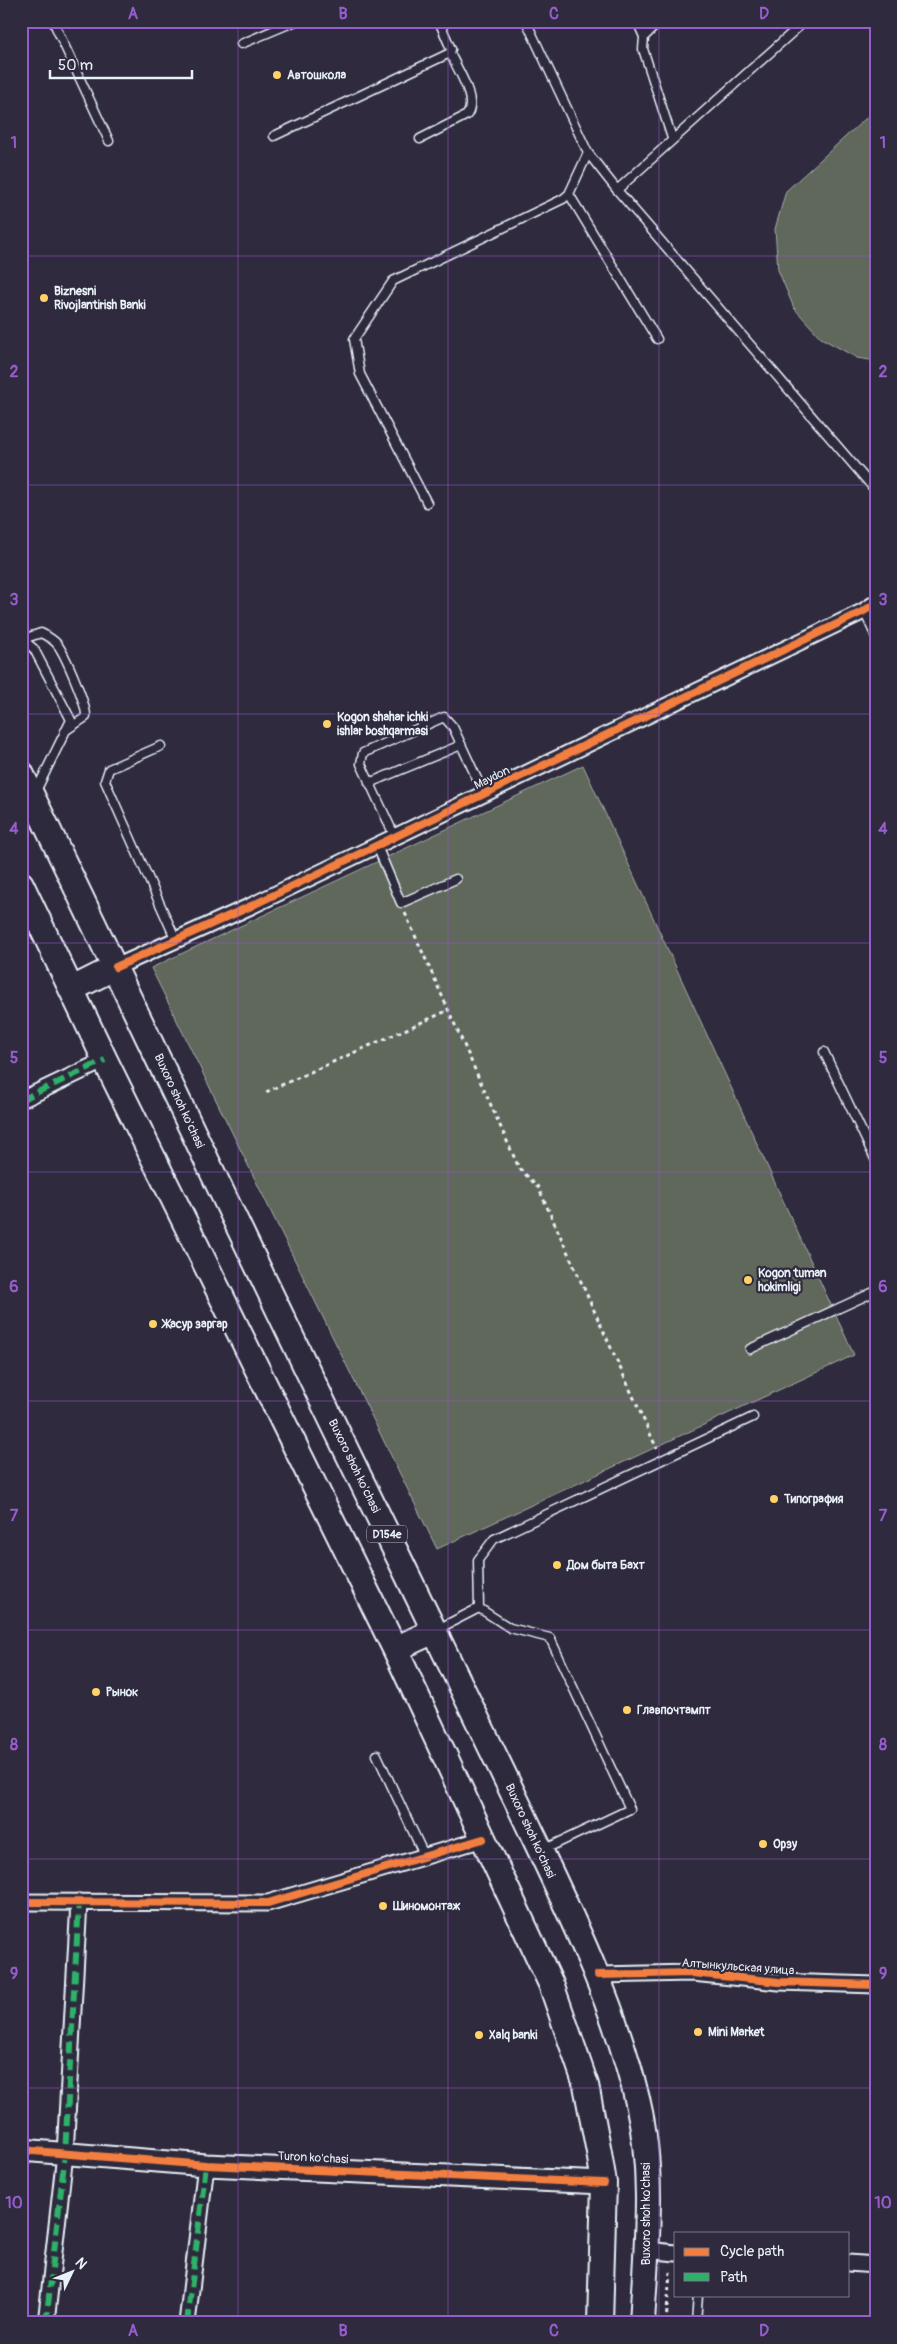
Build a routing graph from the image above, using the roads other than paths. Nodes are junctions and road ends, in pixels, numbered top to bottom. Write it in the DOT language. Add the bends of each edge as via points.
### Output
graph roads {
  1 [pos="52,21"];
  2 [pos="296,21"];
  3 [pos="439,21"];
  4 [pos="526,21"];
  5 [pos="637,21"];
  6 [pos="660,21"];
  7 [pos="805,21"];
  8 [pos="644,37"];
  9 [pos="241,44"];
  10 [pos="450,53"];
  11 [pos="274,136"];
  12 [pos="672,138"];
  13 [pos="420,139"];
  14 [pos="109,141"];
  15 [pos="588,153"];
  16 [pos="617,190"];
  17 [pos="569,194"];
  18 [pos="656,339"];
  19 [pos="876,491"];
  20 [pos="426,502"];
  21 [pos="870,607"];
  22 [pos="876,637"];
  23 [pos="22,638"];
  24 [pos="66,731"];
  25 [pos="461,745"];
  26 [pos="160,746"];
  27 [pos="21,772"];
  28 [pos="369,782"];
  29 [pos="484,794"];
  30 [pos="33,797"];
  31 [pos="395,837"];
  32 [pos="377,846"];
  33 [pos="456,879"];
  34 [pos="21,884"];
  35 [pos="176,940"];
  36 [pos="116,967"];
  37 [pos="72,989"];
  38 [pos="824,1052"];
  39 [pos="105,1060"];
  40 [pos="21,1100"];
  41 [pos="876,1161"];
  42 [pos="876,1291"];
  43 [pos="750,1349"];
  44 [pos="753,1417"];
  45 [pos="478,1608"];
  46 [pos="434,1631"];
  47 [pos="395,1649"];
  48 [pos="377,1755"];
  49 [pos="483,1839"];
  50 [pos="541,1851"];
  51 [pos="425,1857"];
  52 [pos="21,1902"];
  53 [pos="79,1902"];
  54 [pos="598,1976"];
  55 [pos="876,1985"];
  56 [pos="21,2150"];
  57 [pos="65,2154"];
  58 [pos="206,2165"];
  59 [pos="604,2183"];
  60 [pos="646,2250"];
  61 [pos="674,2253"];
  62 [pos="850,2263"];
  63 [pos="876,2264"];
  64 [pos="698,2296"];
  65 [pos="46,2323"];
  66 [pos="187,2323"];
  67 [pos="600,2323"];
  68 [pos="642,2323"];
  69 [pos="696,2323"];
  1 -- 14 [label="lane"];
  2 -- 9 [label="lane"];
  3 -- 10 [label="lane"];
  4 -- 15 [label="lane"];
  5 -- 8 [label="lane"];
  6 -- 8 [label="lane"];
  7 -- 12 [label="lane"];
  8 -- 12 [label="lane" via="643,49"];
  10 -- 11 [label="lane"];
  10 -- 13 [label="lane" via="470,99 471,109 467,115"];
  12 -- 16 [label="lane"];
  15 -- 16 [label="lane"];
  15 -- 17 [label="lane"];
  16 -- 19 [label="lane"];
  17 -- 18 [label="lane"];
  17 -- 20 [label="lane" via="393,281 354,339 360,374"];
  21 -- 22 [label="lane"];
  21 -- 29 [label="street, Maydon"];
  23 -- 24 [label="lane" via="34,649 70,720"];
  23 -- 24 [label="lane" via="41,633 58,645 84,704 86,717"];
  24 -- 30 [label="lane"];
  25 -- 28 [label="lane"];
  25 -- 28 [label="lane" via="444,717 363,752 361,764"];
  25 -- 29 [label="lane"];
  26 -- 35 [label="lane" via="109,769 105,781"];
  27 -- 30 [label="main road, Buxoro shoh ko'chasi / D154e"];
  28 -- 31 [label="lane"];
  29 -- 31 [label="street, Maydon"];
  30 -- 36 [label="main road, Buxoro shoh ko'chasi / D154e"];
  31 -- 32 [label="street, Maydon"];
  32 -- 33 [label="lane" via="401,904"];
  32 -- 35 [label="street, Maydon"];
  34 -- 37 [label="main road"];
  35 -- 36 [label="street, Maydon"];
  36 -- 37 [label="main road"];
  36 -- 46 [label="main road, Buxoro shoh ko'chasi / D154e" via="266,1287"];
  37 -- 39 [label="main road"];
  38 -- 41 [label="lane"];
  39 -- 40 [label="street"];
  39 -- 47 [label="main road"];
  42 -- 43 [label="lane"];
  44 -- 45 [label="lane" via="494,1539 478,1560"];
  45 -- 46 [label="lane"];
  45 -- 50 [label="lane" via="510,1628 550,1638 630,1810"];
  46 -- 47 [label="main road"];
  46 -- 50 [label="main road, Buxoro shoh ko'chasi / D154e"];
  47 -- 49 [label="main road"];
  48 -- 51 [label="lane"];
  49 -- 51 [label="street"];
  49 -- 59 [label="main road" via="564,2016 586,2085"];
  50 -- 54 [label="main road, Buxoro shoh ko'chasi / D154e"];
  51 -- 53 [label="street" via="268,1903"];
  52 -- 53 [label="street"];
  53 -- 57 [label="street"];
  54 -- 55 [label="street, Алтынкульская улица" via="692,1973 779,1982"];
  54 -- 60 [label="main road, Buxoro shoh ko'chasi / D154e" via="626,2057 642,2125 648,2185"];
  56 -- 57 [label="street, Turon ko'chasi"];
  57 -- 58 [label="street, Turon ko'chasi"];
  57 -- 65 [label="street"];
  58 -- 59 [label="street, Turon ko'chasi"];
  58 -- 66 [label="street"];
  59 -- 67 [label="main road"];
  60 -- 61 [label="street"];
  60 -- 68 [label="main road, Buxoro shoh ko'chasi / D154e"];
  62 -- 63 [label="street"];
  64 -- 69 [label="lane"];
}
